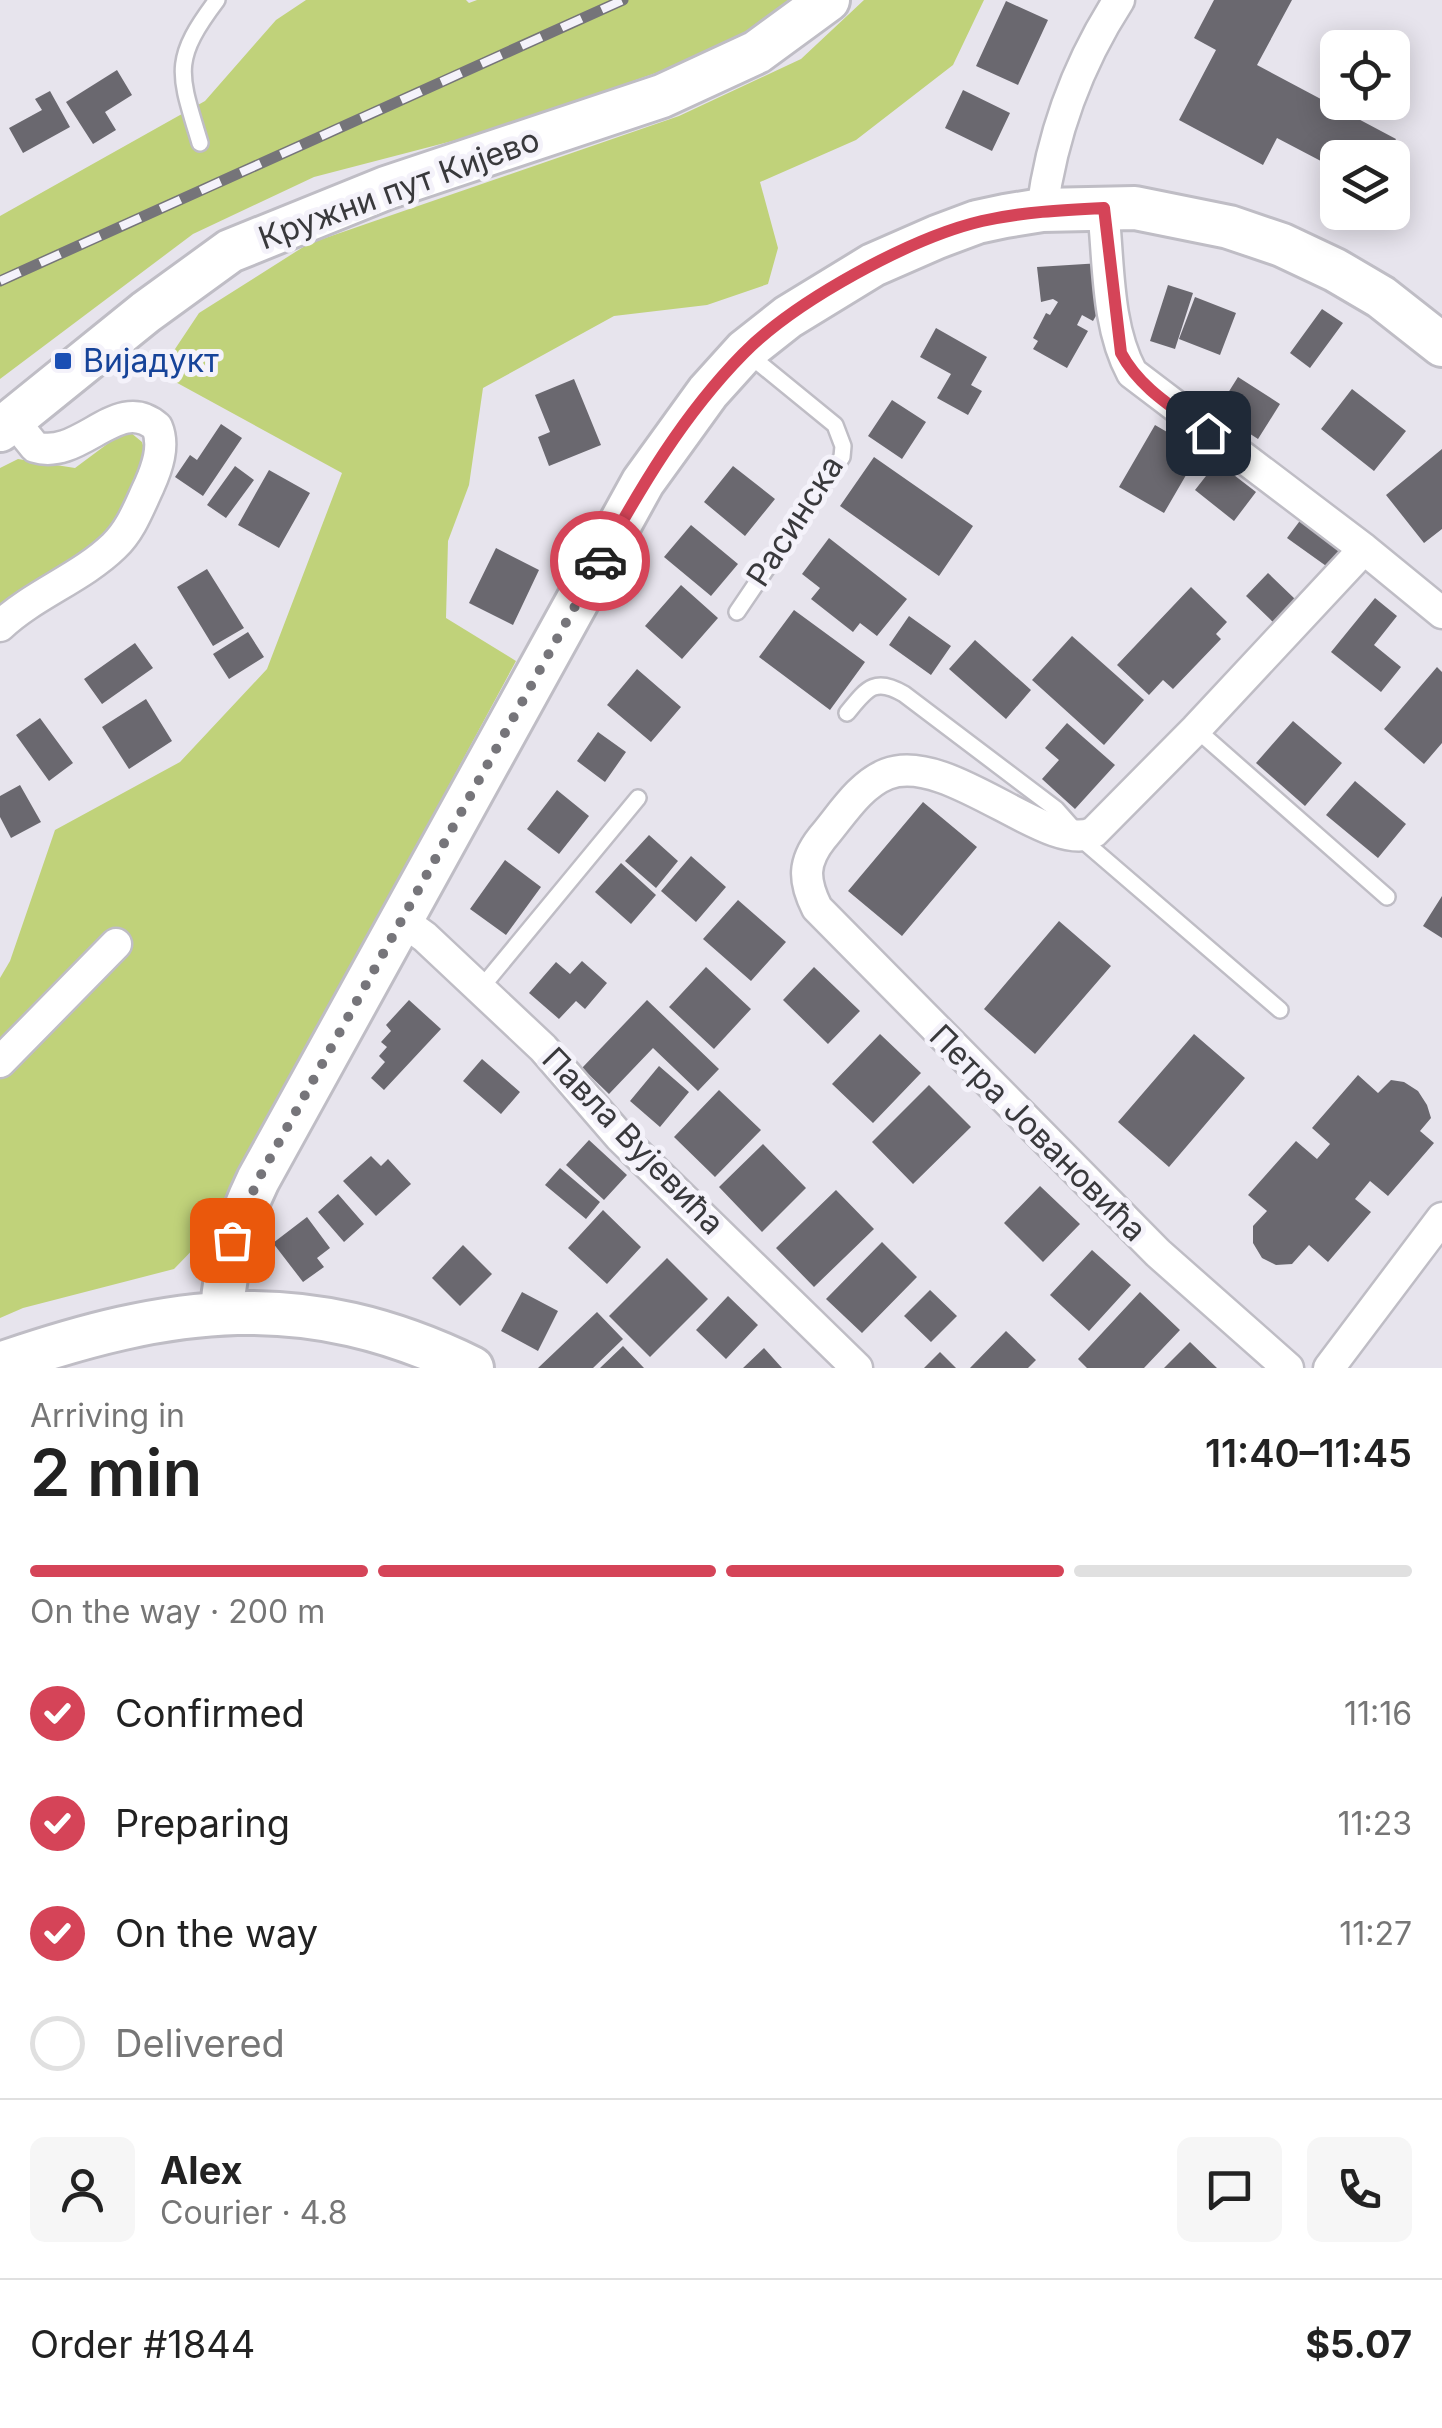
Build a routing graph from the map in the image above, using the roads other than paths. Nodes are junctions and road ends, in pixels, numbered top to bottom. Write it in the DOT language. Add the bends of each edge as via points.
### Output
graph roads {
  1 [pos="217,0"];
  2 [pos="828,0"];
  3 [pos="1119,0"];
  4 [pos="200,143"];
  5 [pos="1104,208"];
  6 [pos="1042,210"];
  7 [pos="1442,345"];
  8 [pos="745,351"];
  9 [pos="7,426"];
  10 [pos="1364,549"];
  11 [pos="736,612"];
  12 [pos="1442,613"];
  13 [pos="0,626"];
  14 [pos="848,713"];
  15 [pos="1196,730"];
  16 [pos="638,798"];
  17 [pos="1080,837"];
  18 [pos="1386,897"];
  19 [pos="402,921"];
  20 [pos="116,944"];
  21 [pos="481,988"];
  22 [pos="1280,1010"];
  23 [pos="0,1062"];
  24 [pos="1442,1218"];
  25 [pos="222,1313"];
  26 [pos="0,1364"];
  27 [pos="472,1368"];
  28 [pos="857,1368"];
  29 [pos="1288,1368"];
  30 [pos="1329,1368"];
  1 -- 4 [label="lane" via="190,35 183,64"];
  2 -- 9 [label="street, Кружни пут Кијево" via="757,52 662,96 386,188 230,251"];
  3 -- 6 [label="street" via="1066,106"];
  5 -- 6 [label="street"];
  5 -- 7 [label="street" via="1167,213 1282,245 1381,297"];
  5 -- 10 [label="street" via="1116,326 1132,373"];
  6 -- 8 [label="street" via="977,222 873,265"];
  8 -- 11 [label="lane, Расинска" via="835,425 843,446 842,457"];
  8 -- 19 [label="street" via="643,482"];
  9 -- 13 [label="street" via="35,448 57,450 110,422 137,416 158,427 160,450 138,510 114,546"];
  10 -- 12 [label="street"];
  10 -- 15 [label="street"];
  14 -- 17 [label="lane" via="866,691 890,686 1056,810"];
  15 -- 17 [label="street" via="1102,825"];
  15 -- 18 [label="lane"];
  16 -- 21 [label="lane"];
  17 -- 22 [label="lane"];
  17 -- 29 [label="street, Петра Јовановића" via="942,778 905,770 862,791 814,849 807,883 817,908 992,1088 1158,1253"];
  19 -- 21 [label="street, Павла Вујевића"];
  19 -- 25 [label="street" via="239,1221 224,1272"];
  20 -- 23 [label="street"];
  21 -- 28 [label="street, Павла Вујевића" via="620,1137"];
  24 -- 30 [label="street"];
  25 -- 26 [label="street" via="68,1341"];
  25 -- 27 [label="street" via="333,1319 386,1332"];
}
